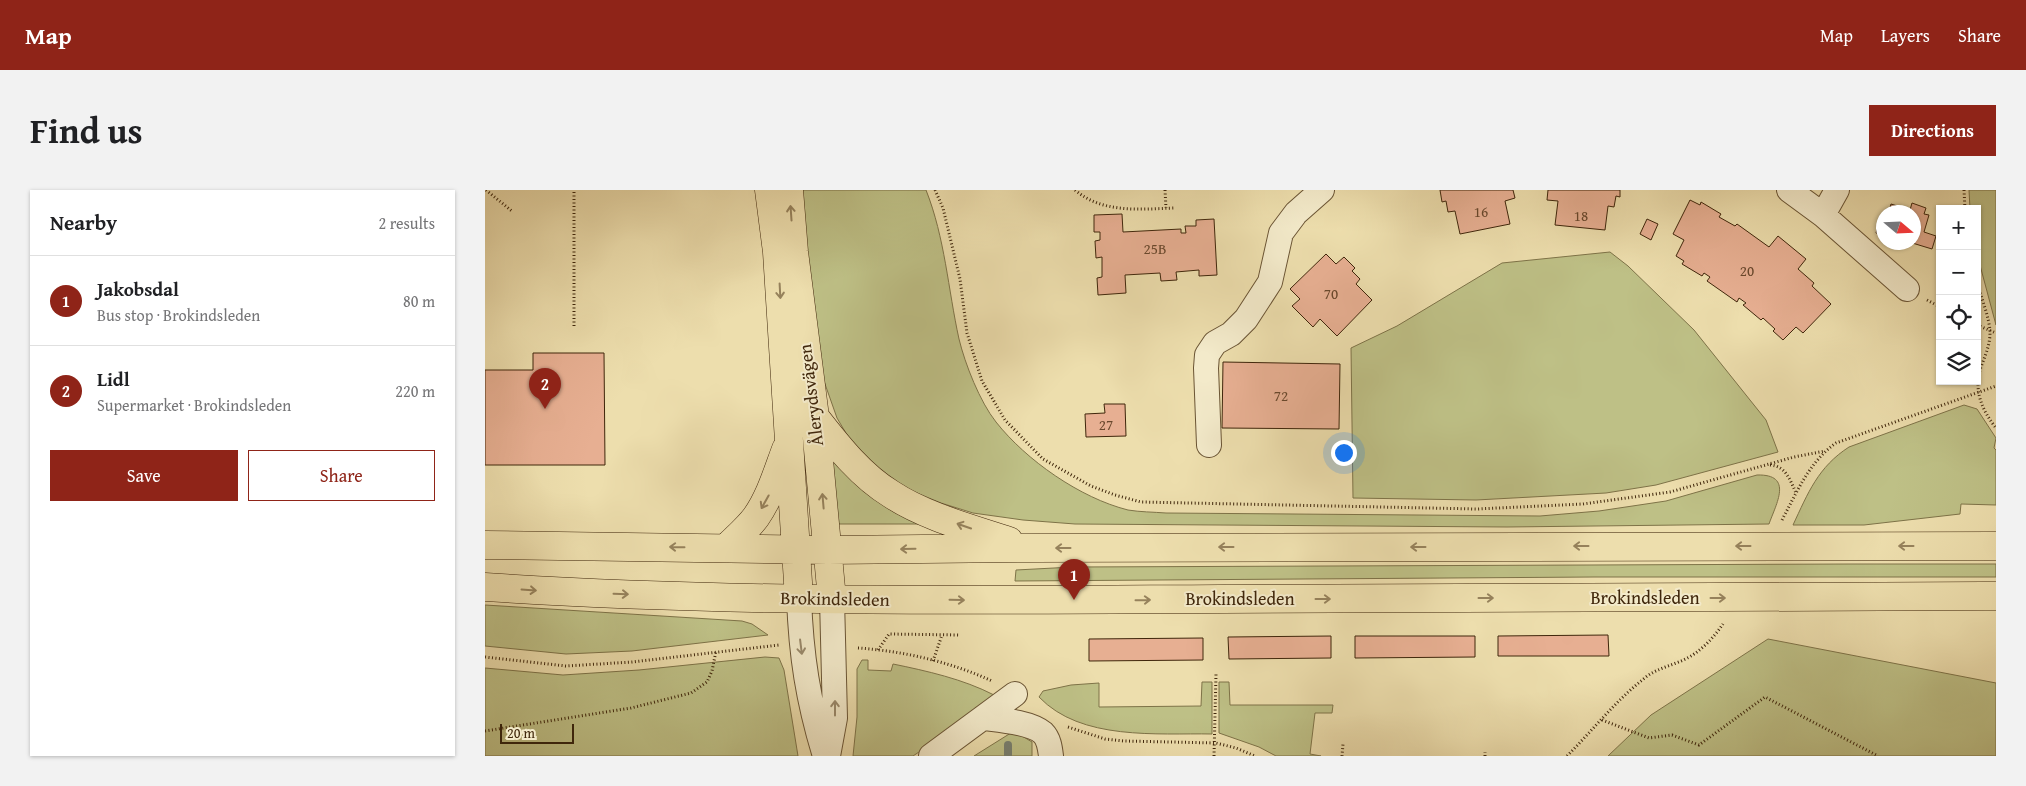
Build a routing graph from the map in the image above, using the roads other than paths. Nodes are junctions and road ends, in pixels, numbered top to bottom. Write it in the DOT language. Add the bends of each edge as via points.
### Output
graph roads {
  1 [pos="769,190"];
  2 [pos="789,190"];
  3 [pos="1322,190"];
  4 [pos="1789,190"];
  5 [pos="1837,190"];
  6 [pos="1823,215"];
  7 [pos="1907,289"];
  8 [pos="815,417"];
  9 [pos="789,441"];
  10 [pos="1209,445"];
  11 [pos="485,545"];
  12 [pos="1996,546"];
  13 [pos="726,548"];
  14 [pos="1027,548"];
  15 [pos="797,549"];
  16 [pos="828,550"];
  17 [pos="485,587"];
  18 [pos="1996,596"];
  19 [pos="799,598"];
  20 [pos="832,599"];
  21 [pos="1015,694"];
  22 [pos="984,718"];
  23 [pos="826,756"];
  24 [pos="931,756"];
  25 [pos="1051,756"];
  1 -- 9 [label="main road, Ålerydsvägen, one-way" via="777,252"];
  8 -- 2 [label="main road, Ålerydsvägen, one-way"];
  3 -- 10 [label="street" via="1296,213 1281,232 1270,282 1246,319 1231,334 1215,343 1207,355"];
  4 -- 6 [label="street"];
  5 -- 6 [label="street"];
  6 -- 7 [label="street"];
  14 -- 8 [label="main road, one-way" via="922,511 890,494 859,468"];
  16 -- 8 [label="main road, Ålerydsvägen, one-way"];
  9 -- 13 [label="main road, one-way" via="765,503 755,519"];
  9 -- 15 [label="main road, Ålerydsvägen"];
  13 -- 11 [label="main road, one-way"];
  12 -- 14 [label="main road, one-way"];
  13 -- 15 [label="main road"];
  14 -- 16 [label="main road, one-way"];
  15 -- 16 [label="main road"];
  15 -- 19 [label="main road, Ålerydsvägen"];
  16 -- 20 [label="main road, Ålerydsvägen"];
  17 -- 19 [label="main road, Brokindsleden, one-way" via="572,593"];
  20 -- 18 [label="main road, Brokindsleden, one-way"];
  19 -- 20 [label="main road, Brokindsleden"];
  19 -- 23 [label="street, one-way" via="801,645 812,713"];
  23 -- 20 [label="street, one-way" via="835,718"];
  21 -- 22 [label="street"];
  22 -- 24 [label="street"];
  22 -- 25 [label="street" via="1025,725 1043,734"];
}
